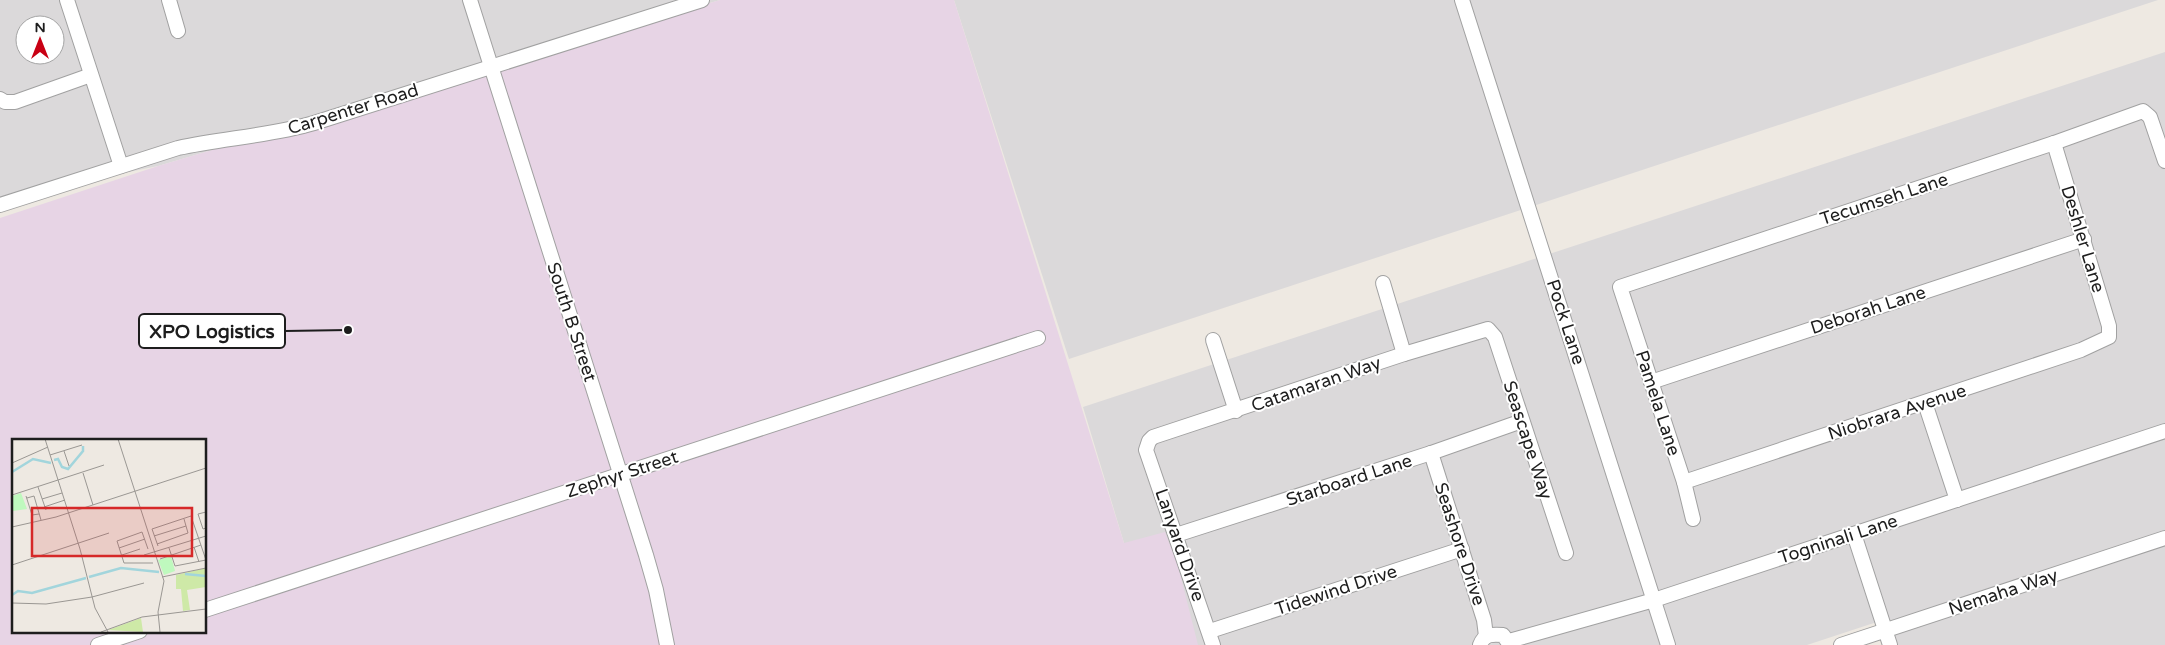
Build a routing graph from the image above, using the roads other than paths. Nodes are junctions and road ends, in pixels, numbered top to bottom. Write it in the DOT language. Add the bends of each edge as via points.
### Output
graph roads {
  1 [pos="68,0"];
  2 [pos="169,0"];
  3 [pos="470,0"];
  4 [pos="702,0"];
  5 [pos="1462,0"];
  6 [pos="178,31"];
  7 [pos="491,67"];
  8 [pos="91,75"];
  9 [pos="0,99"];
  10 [pos="2054,143"];
  11 [pos="2165,161"];
  12 [pos="121,166"];
  13 [pos="0,205"];
  14 [pos="2084,239"];
  15 [pos="1383,283"];
  16 [pos="1620,287"];
  17 [pos="1488,329"];
  18 [pos="2109,336"];
  19 [pos="1038,338"];
  20 [pos="1213,340"];
  21 [pos="1404,354"];
  22 [pos="1651,382"];
  23 [pos="1924,403"];
  24 [pos="1236,411"];
  25 [pos="1522,421"];
  26 [pos="2165,431"];
  27 [pos="1147,445"];
  28 [pos="1431,453"];
  29 [pos="620,474"];
  30 [pos="1684,482"];
  31 [pos="1956,500"];
  32 [pos="1693,519"];
  33 [pos="1854,534"];
  34 [pos="1176,535"];
  35 [pos="2165,538"];
  36 [pos="1462,549"];
  37 [pos="1566,553"];
  38 [pos="1654,600"];
  39 [pos="206,610"];
  40 [pos="1885,630"];
  41 [pos="1210,631"];
  42 [pos="137,632"];
  43 [pos="1483,640"];
  44 [pos="1510,643"];
  45 [pos="98,645"];
  46 [pos="667,645"];
  47 [pos="1214,645"];
  48 [pos="1668,645"];
  49 [pos="1841,645"];
  50 [pos="1890,645"];
  1 -- 8 [label="street"];
  2 -- 6 [label="street"];
  3 -- 7 [label="street, South B Street"];
  4 -- 7 [label="street, Carpenter Road"];
  5 -- 38 [label="street, Pock Lane"];
  7 -- 12 [label="street, Carpenter Road" via="298,128 187,146"];
  7 -- 29 [label="street, South B Street"];
  8 -- 9 [label="street" via="15,102"];
  8 -- 12 [label="street"];
  10 -- 11 [label="street, Tecumseh Lane" via="2143,111 2150,117"];
  10 -- 14 [label="street, Deshler Lane"];
  10 -- 16 [label="street, Tecumseh Lane"];
  12 -- 13 [label="street, Carpenter Road"];
  14 -- 18 [label="street, Deshler Lane"];
  14 -- 22 [label="street, Deborah Lane"];
  15 -- 21 [label="street"];
  16 -- 22 [label="street, Pamela Lane"];
  17 -- 21 [label="street, Catamaran Way"];
  17 -- 25 [label="street, Seascape Way" via="1495,337"];
  18 -- 23 [label="street, Niobrara Avenue" via="2081,350"];
  19 -- 29 [label="street, Zephyr Street"];
  20 -- 24 [label="street"];
  21 -- 24 [label="street, Catamaran Way"];
  22 -- 30 [label="street, Pamela Lane"];
  23 -- 30 [label="street, Niobrara Avenue"];
  23 -- 31 [label="street"];
  24 -- 27 [label="street, Catamaran Way" via="1153,437"];
  25 -- 28 [label="street, Starboard Lane"];
  25 -- 37 [label="street, Seascape Way"];
  26 -- 31 [label="street, Togninali Lane"];
  27 -- 34 [label="street, Lanyard Drive"];
  28 -- 34 [label="street, Starboard Lane"];
  28 -- 36 [label="street, Seashore Drive"];
  29 -- 39 [label="street, Zephyr Street"];
  29 -- 46 [label="street, South B Street" via="656,590"];
  30 -- 32 [label="street, Pamela Lane"];
  31 -- 33 [label="street, Togninali Lane"];
  33 -- 38 [label="street, Togninali Lane"];
  33 -- 40 [label="street"];
  34 -- 41 [label="street, Lanyard Drive"];
  35 -- 40 [label="street, Nemaha Way"];
  36 -- 41 [label="street, Tidewind Drive"];
  36 -- 43 [label="street, Seashore Drive" via="1484,620"];
  38 -- 44 [label="street, Togninali Lane"];
  38 -- 48 [label="street, Pock Lane"];
  40 -- 49 [label="street, Nemaha Way"];
  40 -- 50 [label="street"];
  41 -- 47 [label="street, Lanyard Drive"];
  42 -- 45 [label="street"];
  43 -- 44 [label="street, Seashore Drive" via="1493,634 1503,635"];
}
